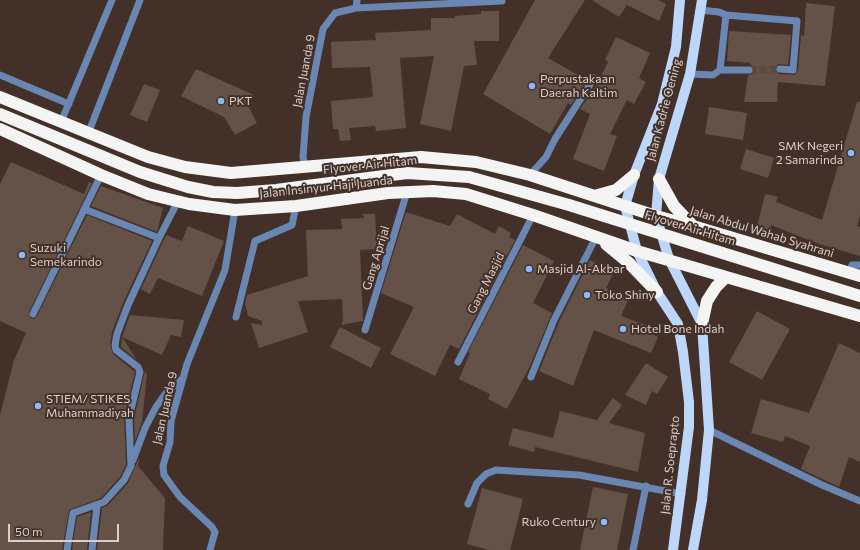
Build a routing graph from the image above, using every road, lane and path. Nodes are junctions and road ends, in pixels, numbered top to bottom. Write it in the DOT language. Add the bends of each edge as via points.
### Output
graph roads {
  1 [pos="112,0"];
  2 [pos="140,0"];
  3 [pos="356,0"];
  4 [pos="680,0"];
  5 [pos="502,1"];
  6 [pos="701,5"];
  7 [pos="356,8"];
  8 [pos="726,15"];
  9 [pos="780,69"];
  10 [pos="720,70"];
  11 [pos="749,70"];
  12 [pos="690,74"];
  13 [pos="0,75"];
  14 [pos="594,78"];
  15 [pos="0,97"];
  16 [pos="69,104"];
  17 [pos="0,114"];
  18 [pos="60,122"];
  19 [pos="0,129"];
  20 [pos="88,134"];
  21 [pos="305,167"];
  22 [pos="101,175"];
  23 [pos="530,175"];
  24 [pos="634,175"];
  25 [pos="659,179"];
  26 [pos="407,192"];
  27 [pos="594,196"];
  28 [pos="178,201"];
  29 [pos="296,206"];
  30 [pos="625,206"];
  31 [pos="84,209"];
  32 [pos="235,210"];
  33 [pos="533,214"];
  34 [pos="656,216"];
  35 [pos="693,226"];
  36 [pos="158,238"];
  37 [pos="598,238"];
  38 [pos="637,251"];
  39 [pos="669,260"];
  40 [pos="860,266"];
  41 [pos="854,274"];
  42 [pos="726,277"];
  43 [pos="657,292"];
  44 [pos="860,296"];
  45 [pos="33,314"];
  46 [pos="860,316"];
  47 [pos="236,317"];
  48 [pos="702,324"];
  49 [pos="365,330"];
  50 [pos="458,362"];
  51 [pos="530,377"];
  52 [pos="183,378"];
  53 [pos="709,430"];
  54 [pos="131,466"];
  55 [pos="646,486"];
  56 [pos="682,494"];
  57 [pos="860,501"];
  58 [pos="468,504"];
  59 [pos="97,506"];
  60 [pos="67,550"];
  61 [pos="92,550"];
  62 [pos="210,550"];
  63 [pos="633,550"];
  64 [pos="673,550"];
  65 [pos="693,550"];
  1 -- 16 [label="street"];
  2 -- 20 [label="street"];
  3 -- 7 [label="street"];
  4 -- 24 [label="main road, Jalan Kadrie Oening" via="676,48 662,104"];
  5 -- 7 [label="street, Jalan Juanda 9"];
  6 -- 8 [label="street"];
  6 -- 12 [label="main road, Jalan Kadrie Oening"];
  7 -- 21 [label="street, Jalan Juanda 9" via="335,13 323,29 306,117 303,157"];
  8 -- 9 [label="street" via="797,21 793,70"];
  8 -- 10 [label="street"];
  10 -- 11 [label="street"];
  10 -- 12 [label="street" via="714,75"];
  12 -- 25 [label="main road, Jalan Kadrie Oening"];
  13 -- 16 [label="street"];
  14 -- 23 [label="street" via="546,157"];
  15 -- 18 [label="highway, Jalan Insinyur Haji Juanda"];
  16 -- 18 [label="street"];
  17 -- 44 [label="highway, Flyover Air Hitam, bridge" via="140,172 213,192 276,190 407,173 469,177 569,205"];
  18 -- 20 [label="highway, Jalan Insinyur Haji Juanda"];
  19 -- 22 [label="highway, Jalan Insinyur Haji Juanda"];
  20 -- 21 [label="highway, Jalan Insinyur Haji Juanda" via="148,157 185,167 231,173"];
  21 -- 23 [label="highway, Jalan Insinyur Haji Juanda" via="421,157 476,162"];
  22 -- 28 [label="highway, Jalan Insinyur Haji Juanda" via="148,194"];
  22 -- 31 [label="street"];
  23 -- 27 [label="highway, Jalan Insinyur Haji Juanda"];
  24 -- 27 [label="highway" via="616,190"];
  24 -- 30 [label="main road, Jalan Kadrie Oening"];
  25 -- 34 [label="main road, Jalan Kadrie Oening"];
  25 -- 35 [label="highway" via="674,206"];
  26 -- 29 [label="highway, Jalan Insinyur Haji Juanda"];
  26 -- 33 [label="highway, Jalan Insinyur Haji Juanda" via="466,194"];
  26 -- 49 [label="street, Gang Aprijal"];
  27 -- 30 [label="highway, Jalan Insinyur Haji Juanda"];
  28 -- 32 [label="highway, Jalan Insinyur Haji Juanda"];
  28 -- 36 [label="street"];
  29 -- 32 [label="highway, Jalan Insinyur Haji Juanda"];
  29 -- 47 [label="street" via="292,225 255,241"];
  30 -- 34 [label="highway, Jalan Abdul Wahab Syahrani"];
  30 -- 38 [label="main road, Jalan R. Soeprapto"];
  31 -- 36 [label="street"];
  31 -- 45 [label="street"];
  32 -- 52 [label="street, Jalan Juanda 9" via="225,270"];
  33 -- 37 [label="highway, Jalan Insinyur Haji Juanda"];
  33 -- 50 [label="street, Gang Masjid"];
  34 -- 35 [label="highway, Jalan Abdul Wahab Syahrani"];
  34 -- 39 [label="main road"];
  35 -- 41 [label="highway, Jalan Abdul Wahab Syahrani"];
  36 -- 54 [label="street" via="128,305 115,345 116,350 138,367 140,372 129,418"];
  37 -- 38 [label="highway, Jalan Insinyur Haji Juanda"];
  37 -- 43 [label="highway" via="629,263"];
  37 -- 51 [label="street" via="554,320"];
  38 -- 39 [label="highway, Jalan Insinyur Haji Juanda"];
  38 -- 43 [label="main road, Jalan R. Soeprapto"];
  39 -- 42 [label="highway"];
  39 -- 48 [label="main road"];
  40 -- 41 [label="street" via="852,265"];
  42 -- 46 [label="highway"];
  42 -- 48 [label="highway" via="707,301"];
  43 -- 56 [label="main road, Jalan R. Soeprapto" via="678,324 683,352 689,427"];
  48 -- 53 [label="main road"];
  52 -- 54 [label="street" via="166,393 156,407"];
  52 -- 62 [label="street, Jalan Juanda 9" via="171,421 170,442 163,471 180,497 215,532"];
  53 -- 57 [label="street"];
  53 -- 65 [label="main road" via="702,500"];
  54 -- 59 [label="street" via="124,480"];
  55 -- 56 [label="street"];
  55 -- 58 [label="street" via="579,475 496,470 486,474 477,483"];
  55 -- 63 [label="street"];
  56 -- 64 [label="main road, Jalan R. Soeprapto"];
  59 -- 60 [label="street" via="73,513"];
  59 -- 61 [label="street"];
}
